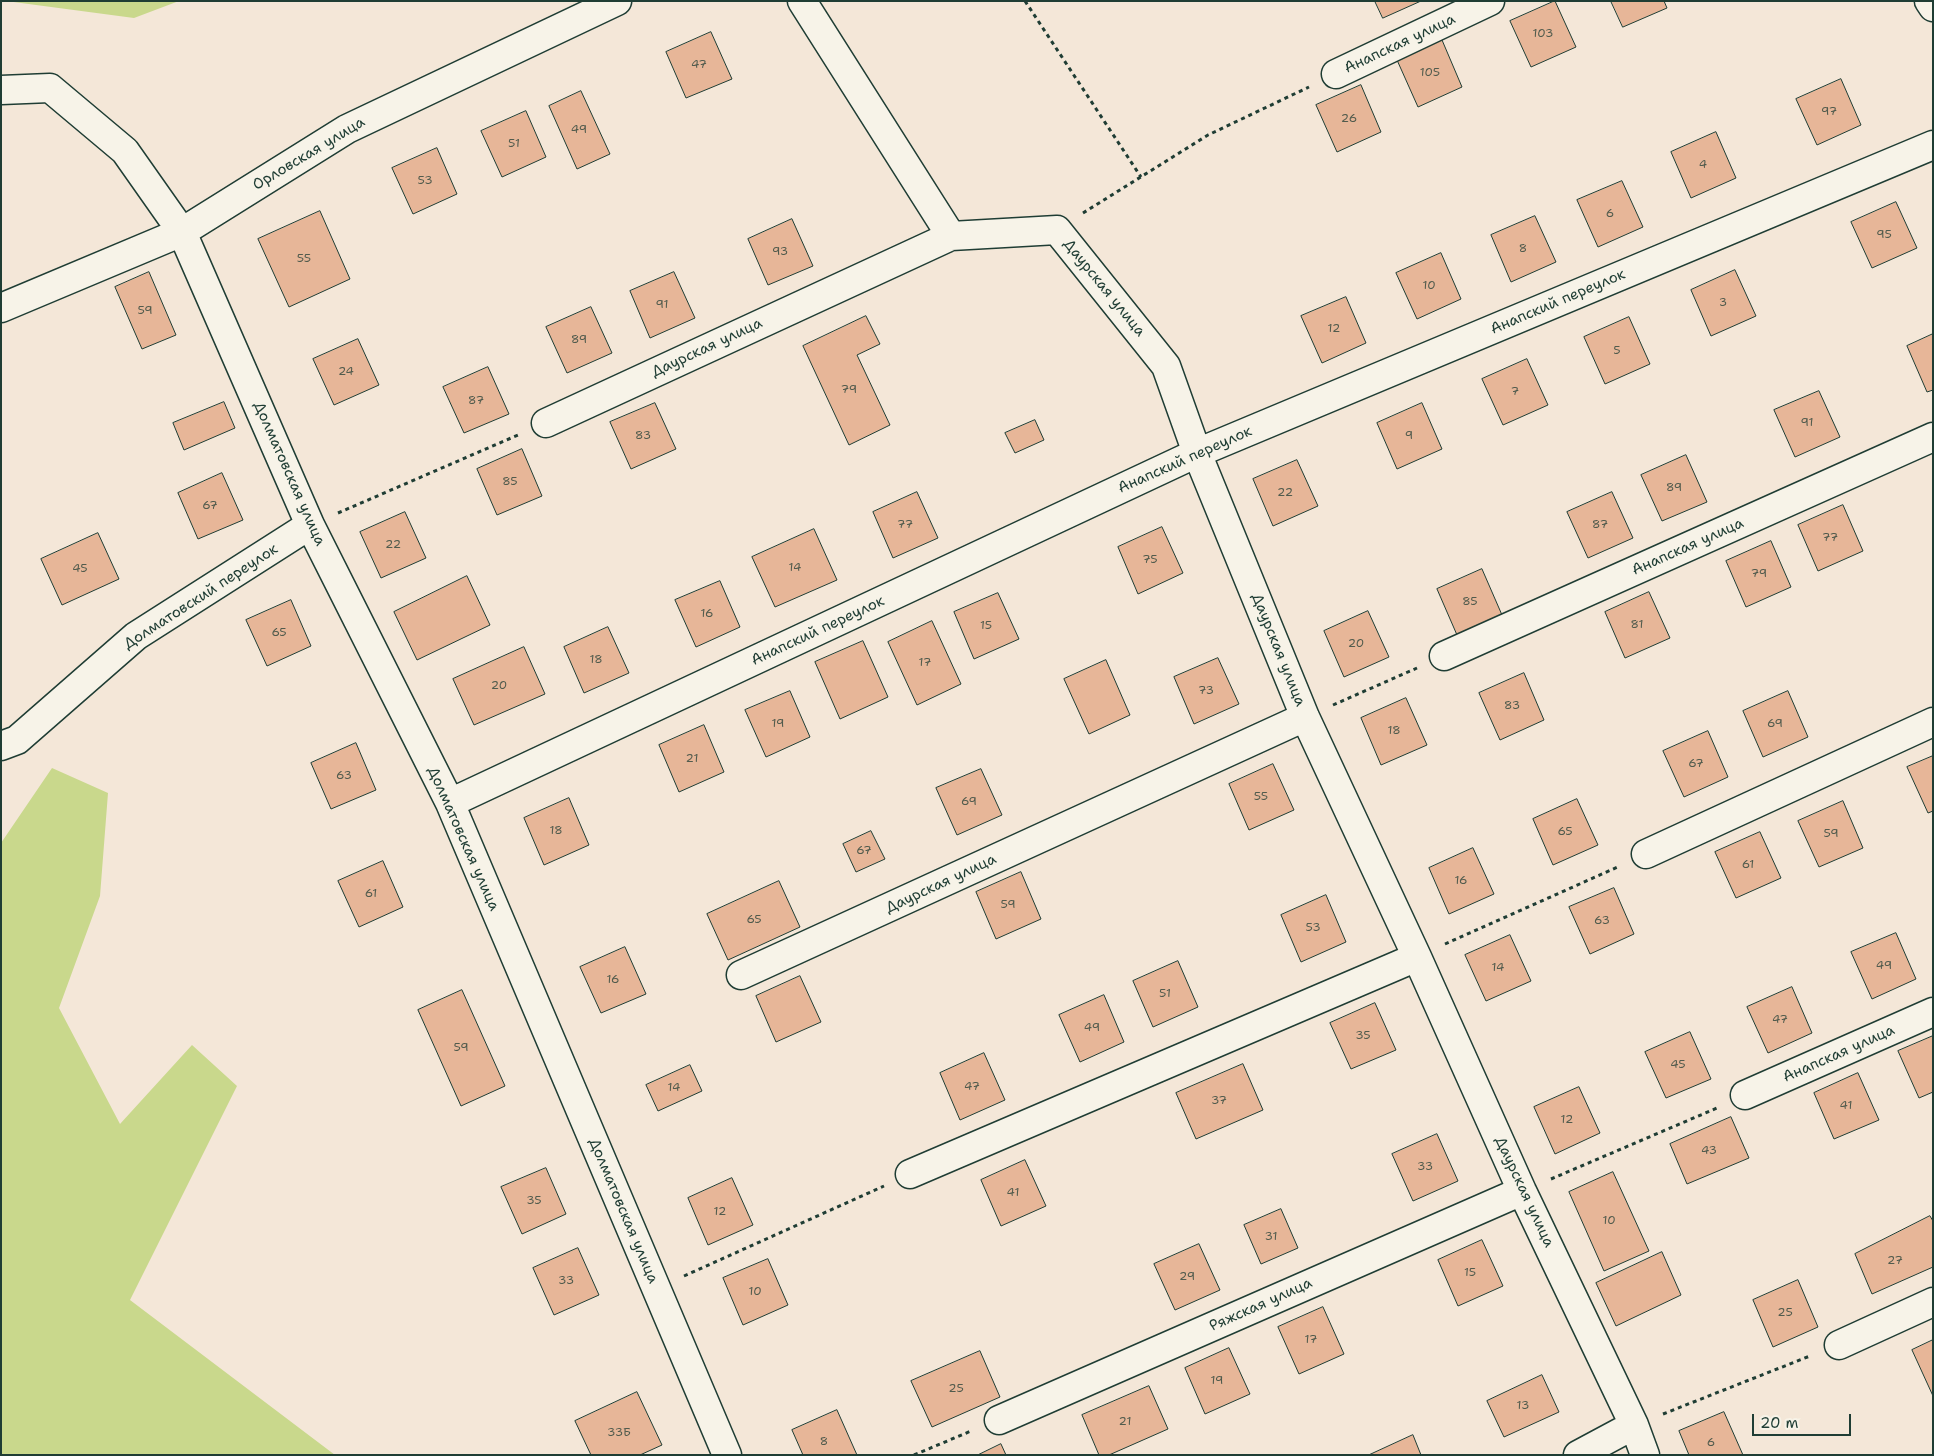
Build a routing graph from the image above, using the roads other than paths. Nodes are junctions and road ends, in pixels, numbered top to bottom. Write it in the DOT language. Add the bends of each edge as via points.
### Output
graph roads {
  1 [pos="617,1"];
  2 [pos="802,1"];
  3 [pos="1490,1"];
  4 [pos="1929,1"];
  5 [pos="1933,7"];
  6 [pos="1336,74"];
  7 [pos="1,90"];
  8 [pos="1933,145"];
  9 [pos="182,232"];
  10 [pos="951,236"];
  11 [pos="1,308"];
  12 [pos="546,423"];
  13 [pos="1933,437"];
  14 [pos="1197,453"];
  15 [pos="310,525"];
  16 [pos="1444,656"];
  17 [pos="1305,717"];
  18 [pos="1933,722"];
  19 [pos="1,746"];
  20 [pos="450,803"];
  21 [pos="1646,854"];
  22 [pos="1418,957"];
  23 [pos="741,975"];
  24 [pos="1933,1012"];
  25 [pos="1745,1096"];
  26 [pos="910,1174"];
  27 [pos="1522,1191"];
  28 [pos="1933,1302"];
  29 [pos="1839,1345"];
  30 [pos="999,1420"];
  31 [pos="1634,1426"];
  32 [pos="727,1455"];
  33 [pos="1578,1455"];
  34 [pos="1645,1455"];
  1 -- 9 [label="street, Орловская улица" via="347,129"];
  2 -- 10 [label="street"];
  3 -- 6 [label="street, Анапская улица"];
  4 -- 5 [label="street"];
  7 -- 9 [label="street, Долматовская улица" via="50,88 125,151"];
  8 -- 14 [label="street, Анапский переулок"];
  9 -- 11 [label="street, Орловская улица"];
  9 -- 15 [label="street, Долматовская улица"];
  10 -- 12 [label="street, Даурская улица"];
  10 -- 14 [label="street, Даурская улица" via="1057,230 1166,366"];
  13 -- 16 [label="street, Анапская улица"];
  14 -- 17 [label="street, Даурская улица"];
  14 -- 20 [label="street, Анапский переулок"];
  15 -- 19 [label="street, Долматовский переулок" via="136,636 17,740"];
  15 -- 20 [label="street, Долматовская улица"];
  17 -- 22 [label="street, Даурская улица"];
  17 -- 23 [label="street, Даурская улица"];
  18 -- 21 [label="street"];
  20 -- 32 [label="street, Долматовская улица"];
  22 -- 26 [label="street"];
  22 -- 27 [label="street, Даурская улица"];
  24 -- 25 [label="street, Анапская улица"];
  27 -- 30 [label="street, Ряжская улица"];
  27 -- 31 [label="street, Даурская улица"];
  28 -- 29 [label="street"];
  31 -- 33 [label="street"];
  31 -- 34 [label="street, Даурская улица"];
}
